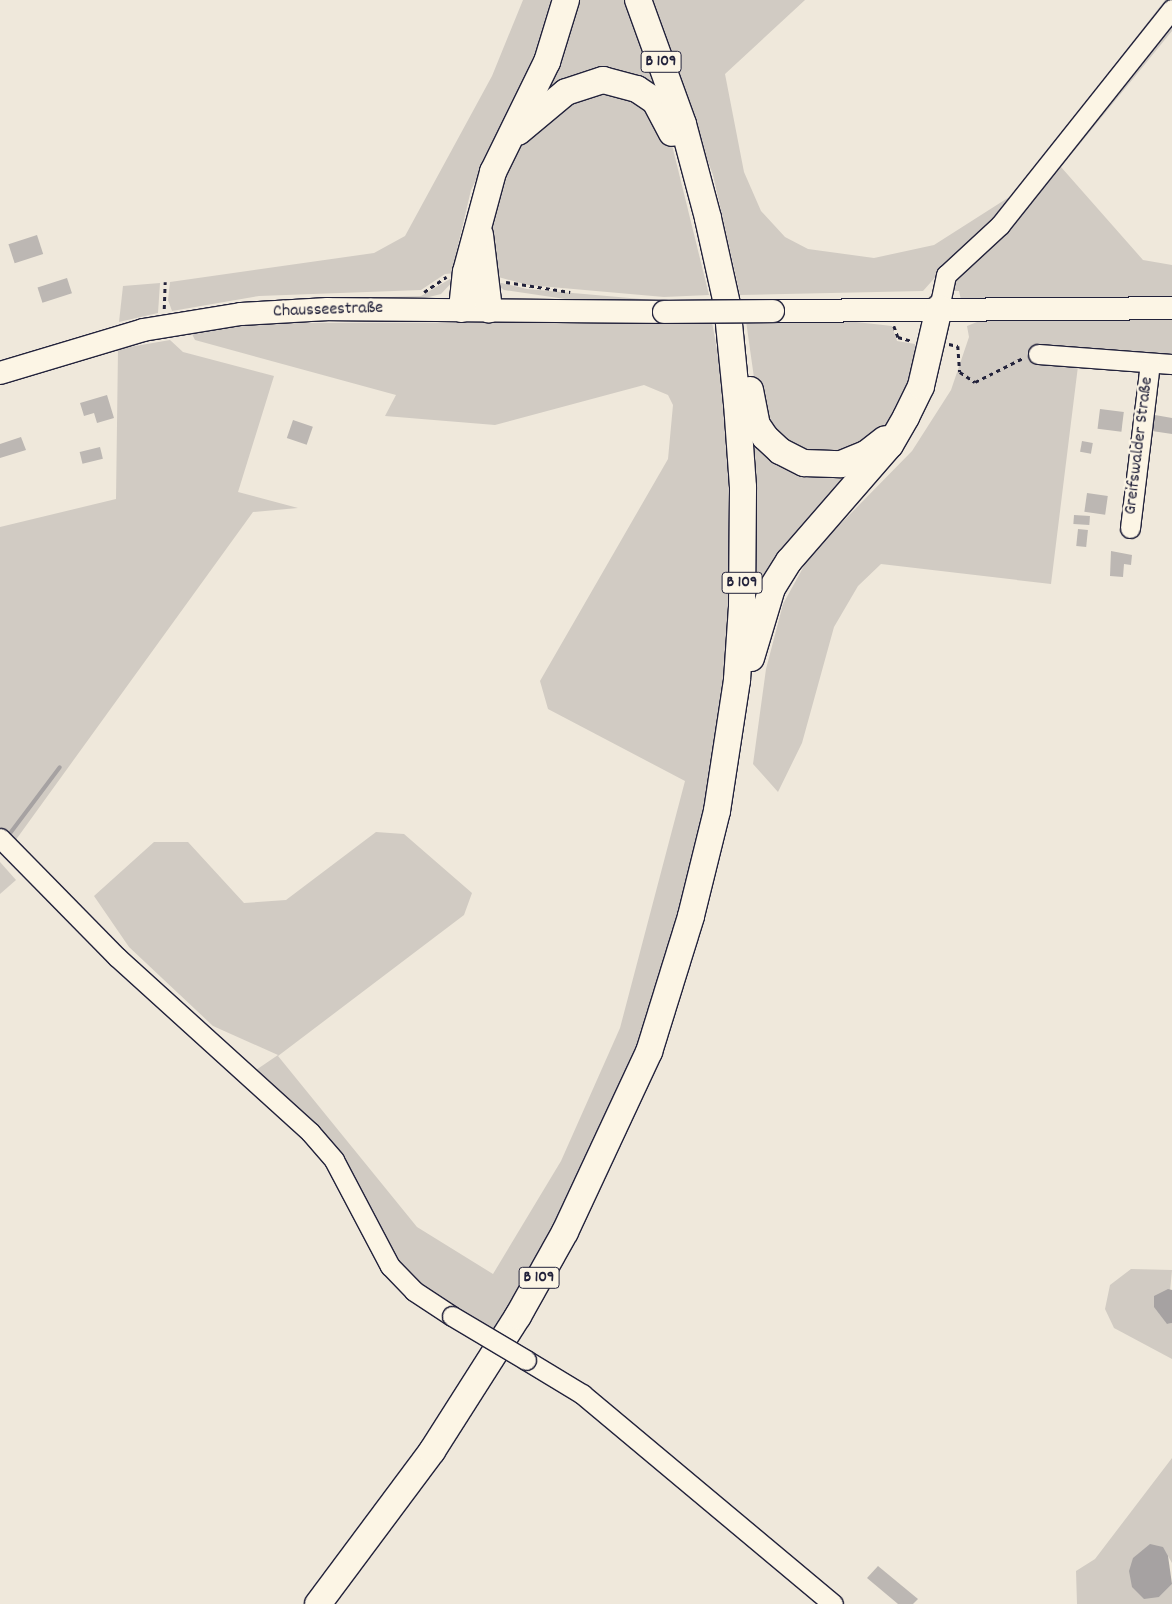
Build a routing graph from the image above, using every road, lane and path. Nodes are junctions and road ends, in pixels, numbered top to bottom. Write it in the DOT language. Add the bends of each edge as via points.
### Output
graph roads {
  1 [pos="566,0"];
  2 [pos="638,0"];
  3 [pos="1172,9"];
  4 [pos="508,141"];
  5 [pos="708,218"];
  6 [pos="479,229"];
  7 [pos="165,282"];
  8 [pos="939,308"];
  9 [pos="1172,308"];
  10 [pos="462,309"];
  11 [pos="490,309"];
  12 [pos="893,310"];
  13 [pos="729,322"];
  14 [pos="168,325"];
  15 [pos="934,340"];
  16 [pos="1038,354"];
  17 [pos="1150,363"];
  18 [pos="1172,364"];
  19 [pos="0,373"];
  20 [pos="906,417"];
  21 [pos="1130,528"];
  22 [pos="726,761"];
  23 [pos="0,838"];
  24 [pos="318,1604"];
  25 [pos="832,1604"];
  1 -- 4 [label="highway" via="547,62"];
  2 -- 5 [label="highway, B 109" via="682,124"];
  3 -- 8 [label="street" via="1000,225 946,275"];
  4 -- 5 [label="highway" via="566,92 585,83 620,82 655,102 665,116 688,185"];
  4 -- 6 [label="highway" via="490,180"];
  5 -- 13 [label="highway, B 109"];
  6 -- 10 [label="highway" via="466,272"];
  6 -- 11 [label="highway"];
  7 -- 14 [label="path" via="163,300"];
  8 -- 9 [label="main road, Chausseestraße"];
  8 -- 12 [label="main road, Chausseestraße"];
  8 -- 15 [label="highway"];
  10 -- 11 [label="main road, Chausseestraße"];
  10 -- 14 [label="main road, Chausseestraße" via="240,314"];
  11 -- 12 [label="main road, Chausseestraße, bridge" via="664,312"];
  12 -- 15 [label="path" via="898,337 909,342"];
  13 -- 20 [label="highway" via="746,360 758,425 780,451 804,463 841,464 866,454"];
  13 -- 22 [label="highway, B 109" via="741,443 744,539 737,680"];
  14 -- 19 [label="main road, Chausseestraße"];
  15 -- 16 [label="path" via="958,346 960,372 975,382 984,381 1015,361"];
  15 -- 20 [label="highway" via="921,386"];
  16 -- 17 [label="street, Greifswalder Straße"];
  17 -- 18 [label="street, Greifswalder Straße"];
  17 -- 21 [label="street, Greifswalder Straße"];
  20 -- 22 [label="highway" via="890,445 812,532 772,588 758,627"];
  22 -- 24 [label="highway, B 109" via="698,891 649,1052 603,1154 513,1324 432,1451"];
  23 -- 25 [label="street, bridge" via="117,957 310,1132 334,1160 390,1266 414,1291 582,1394"];
}
